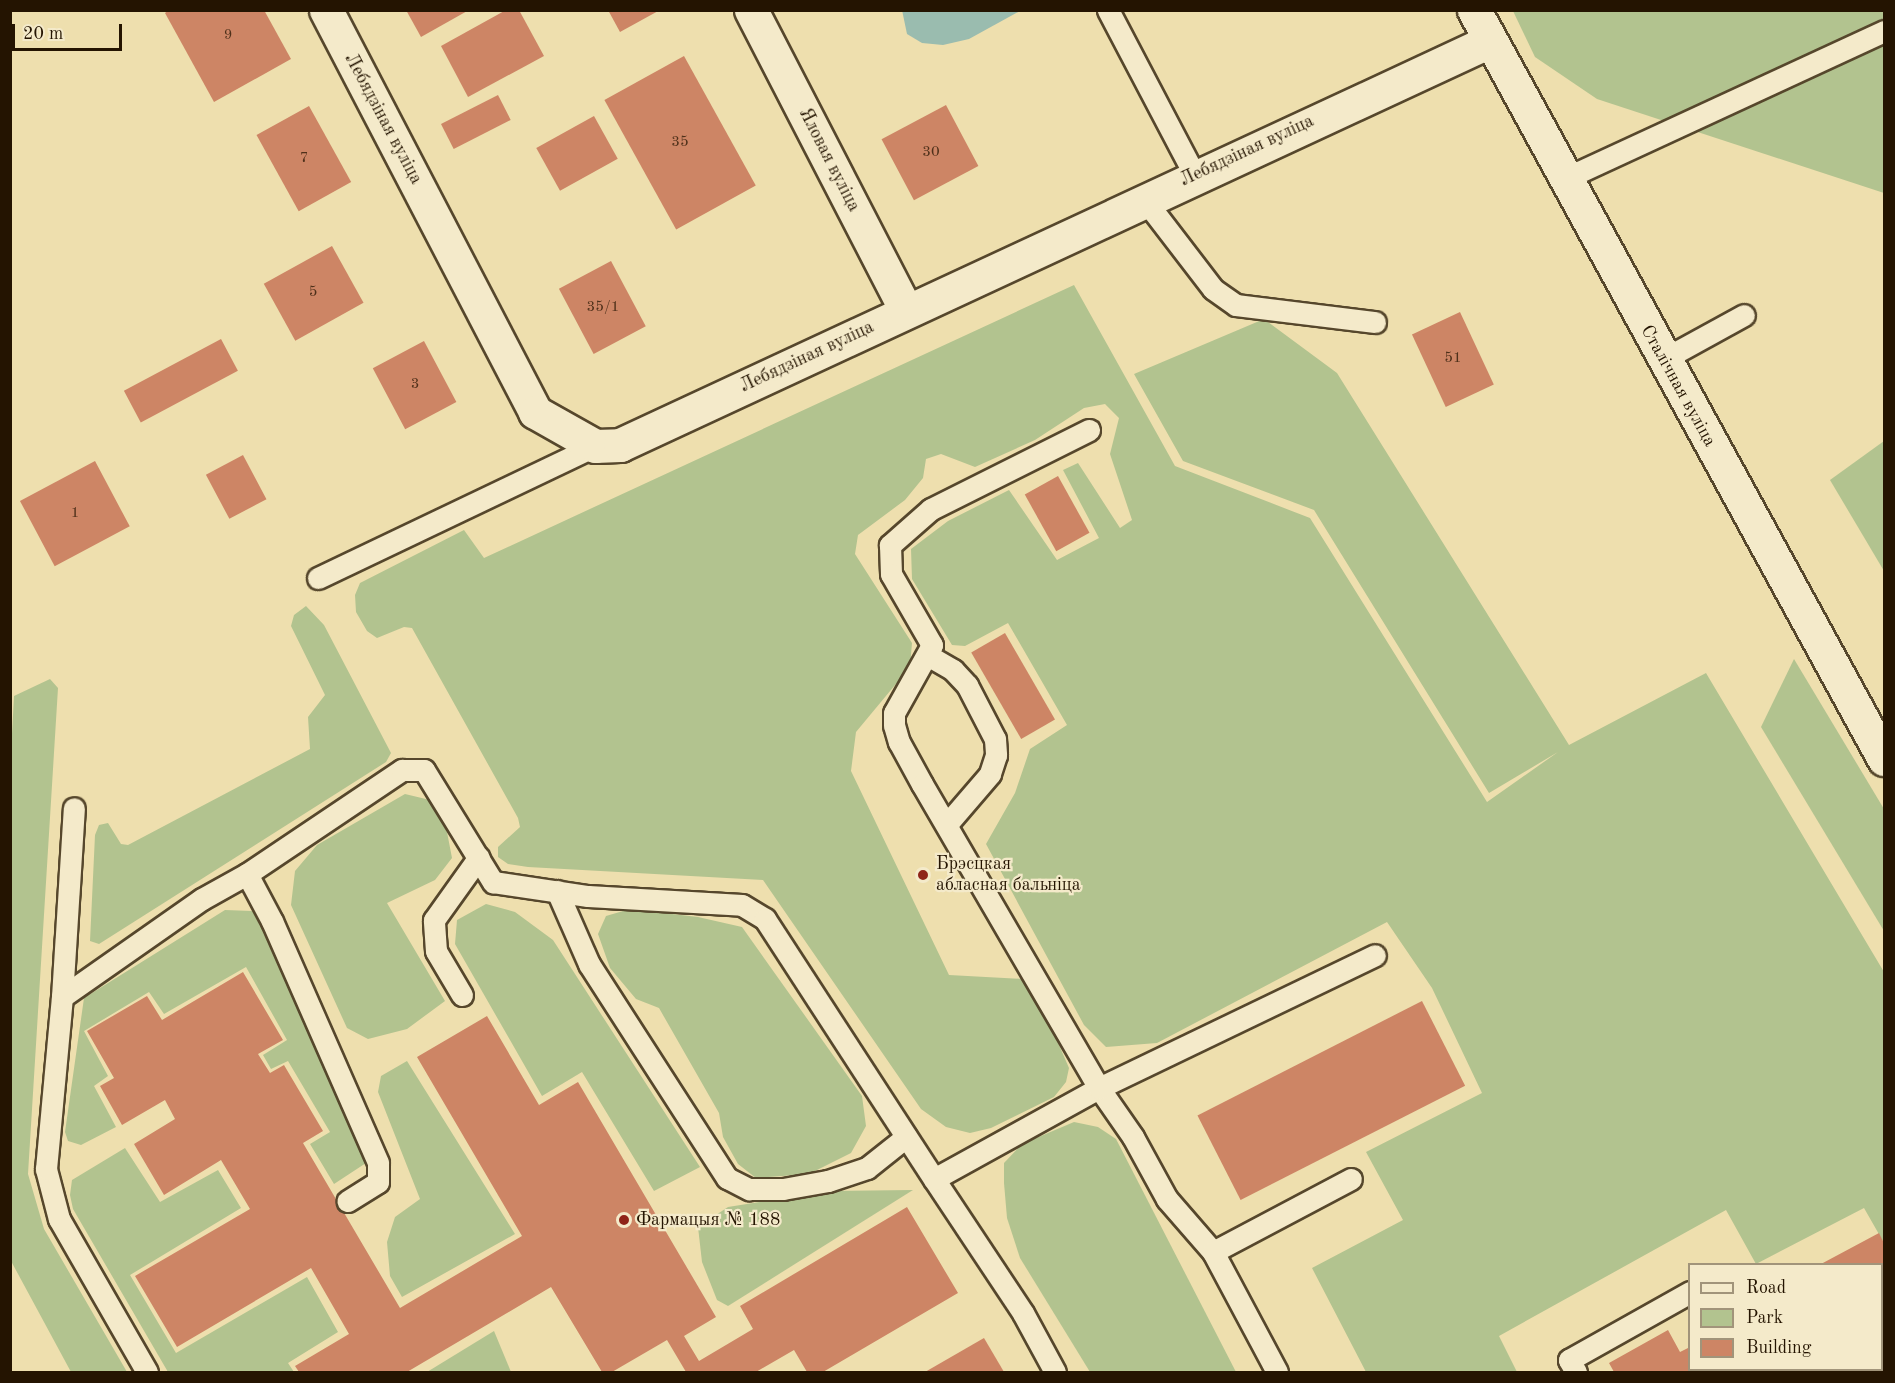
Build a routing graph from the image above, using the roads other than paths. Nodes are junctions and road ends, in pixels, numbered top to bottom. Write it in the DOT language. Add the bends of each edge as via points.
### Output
graph roads {
  1 [pos="326,10"];
  2 [pos="751,10"];
  3 [pos="1108,10"];
  4 [pos="1474,10"];
  5 [pos="1884,31"];
  6 [pos="1490,41"];
  7 [pos="1194,176"];
  8 [pos="1564,179"];
  9 [pos="1144,199"];
  10 [pos="906,310"];
  11 [pos="1744,315"];
  12 [pos="1375,322"];
  13 [pos="1664,359"];
  14 [pos="1089,430"];
  15 [pos="595,446"];
  16 [pos="318,578"];
  17 [pos="929,656"];
  18 [pos="1884,759"];
  19 [pos="74,808"];
  20 [pos="947,824"];
  21 [pos="479,857"];
  22 [pos="247,874"];
  23 [pos="557,891"];
  24 [pos="1375,955"];
  25 [pos="462,995"];
  26 [pos="62,997"];
  27 [pos="1099,1088"];
  28 [pos="906,1137"];
  29 [pos="934,1179"];
  30 [pos="1351,1179"];
  31 [pos="348,1201"];
  32 [pos="1213,1252"];
  33 [pos="1688,1293"];
  34 [pos="147,1372"];
  35 [pos="1055,1372"];
  36 [pos="1277,1372"];
  37 [pos="1576,1372"];
  1 -- 15 [label="street, Лебядзіная вуліца" via="535,412"];
  2 -- 10 [label="street, Яловая вуліца"];
  3 -- 7 [label="lane"];
  4 -- 6 [label="street, Сталічная вуліца"];
  5 -- 8 [label="lane"];
  6 -- 7 [label="street, Лебядзіная вуліца"];
  6 -- 8 [label="street, Сталічная вуліца"];
  7 -- 9 [label="street, Лебядзіная вуліца"];
  8 -- 13 [label="street, Сталічная вуліца"];
  9 -- 10 [label="street, Лебядзіная вуліца"];
  9 -- 12 [label="lane" via="1213,289 1236,305"];
  10 -- 15 [label="street, Лебядзіная вуліца" via="620,445"];
  11 -- 13 [label="lane"];
  13 -- 18 [label="street, Сталічная вуліца"];
  14 -- 17 [label="lane" via="931,509 890,545 891,574 932,645"];
  15 -- 16 [label="lane"];
  17 -- 20 [label="lane" via="894,713 894,725 899,742"];
  17 -- 20 [label="lane" via="953,670 967,685 995,739 996,755 990,774"];
  19 -- 26 [label="lane"];
  20 -- 27 [label="lane"];
  21 -- 22 [label="lane" via="424,770 412,768 402,770"];
  21 -- 23 [label="lane" via="493,882"];
  21 -- 25 [label="lane" via="434,920 436,951"];
  22 -- 26 [label="lane" via="202,899"];
  22 -- 31 [label="lane" via="272,921 378,1163 378,1182"];
  23 -- 28 [label="lane" via="741,905 765,919"];
  23 -- 28 [label="lane" via="589,964 727,1178 749,1189 783,1189 828,1181 867,1168"];
  24 -- 27 [label="lane"];
  26 -- 34 [label="lane" via="46,1169 59,1219"];
  27 -- 29 [label="lane"];
  27 -- 32 [label="lane" via="1133,1137 1167,1199"];
  28 -- 29 [label="lane"];
  29 -- 35 [label="lane" via="1023,1313"];
  30 -- 32 [label="lane"];
  32 -- 36 [label="lane"];
  33 -- 37 [label="lane" via="1569,1360"];
}
